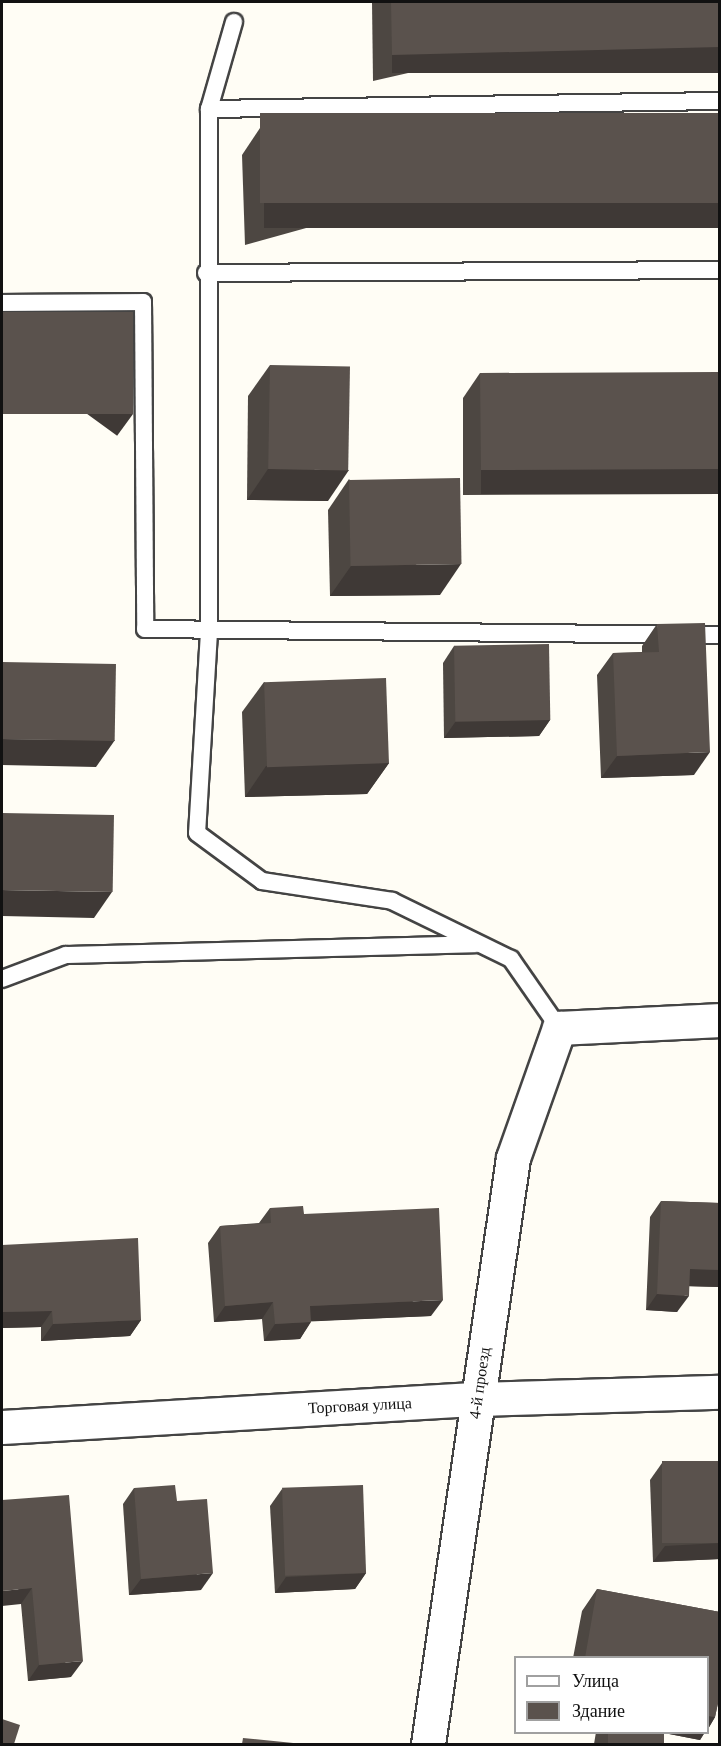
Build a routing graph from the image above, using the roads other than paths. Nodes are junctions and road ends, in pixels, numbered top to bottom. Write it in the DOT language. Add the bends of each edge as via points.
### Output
graph roads {
  1 [pos="234,22"];
  2 [pos="720,101"];
  3 [pos="209,109"];
  4 [pos="720,270"];
  5 [pos="206,273"];
  6 [pos="2,303"];
  7 [pos="209,632"];
  8 [pos="720,635"];
  9 [pos="479,944"];
  10 [pos="2,979"];
  11 [pos="720,1020"];
  12 [pos="560,1028"];
  13 [pos="720,1392"];
  14 [pos="477,1399"];
  15 [pos="2,1427"];
  16 [pos="428,1744"];
  1 -- 3 [label="lane"];
  2 -- 3 [label="lane"];
  3 -- 5 [label="lane"];
  4 -- 5 [label="lane"];
  5 -- 7 [label="lane"];
  6 -- 7 [label="lane" via="143,302 145,629"];
  7 -- 8 [label="lane"];
  7 -- 9 [label="lane" via="197,833 261,881 392,902"];
  9 -- 10 [label="lane" via="66,955"];
  9 -- 12 [label="lane" via="511,959"];
  11 -- 12 [label="street"];
  12 -- 14 [label="street, 4-й проезд" via="513,1158"];
  13 -- 14 [label="street, Торговая улица"];
  14 -- 15 [label="street, Торговая улица"];
  14 -- 16 [label="street, 4-й проезд"];
}
